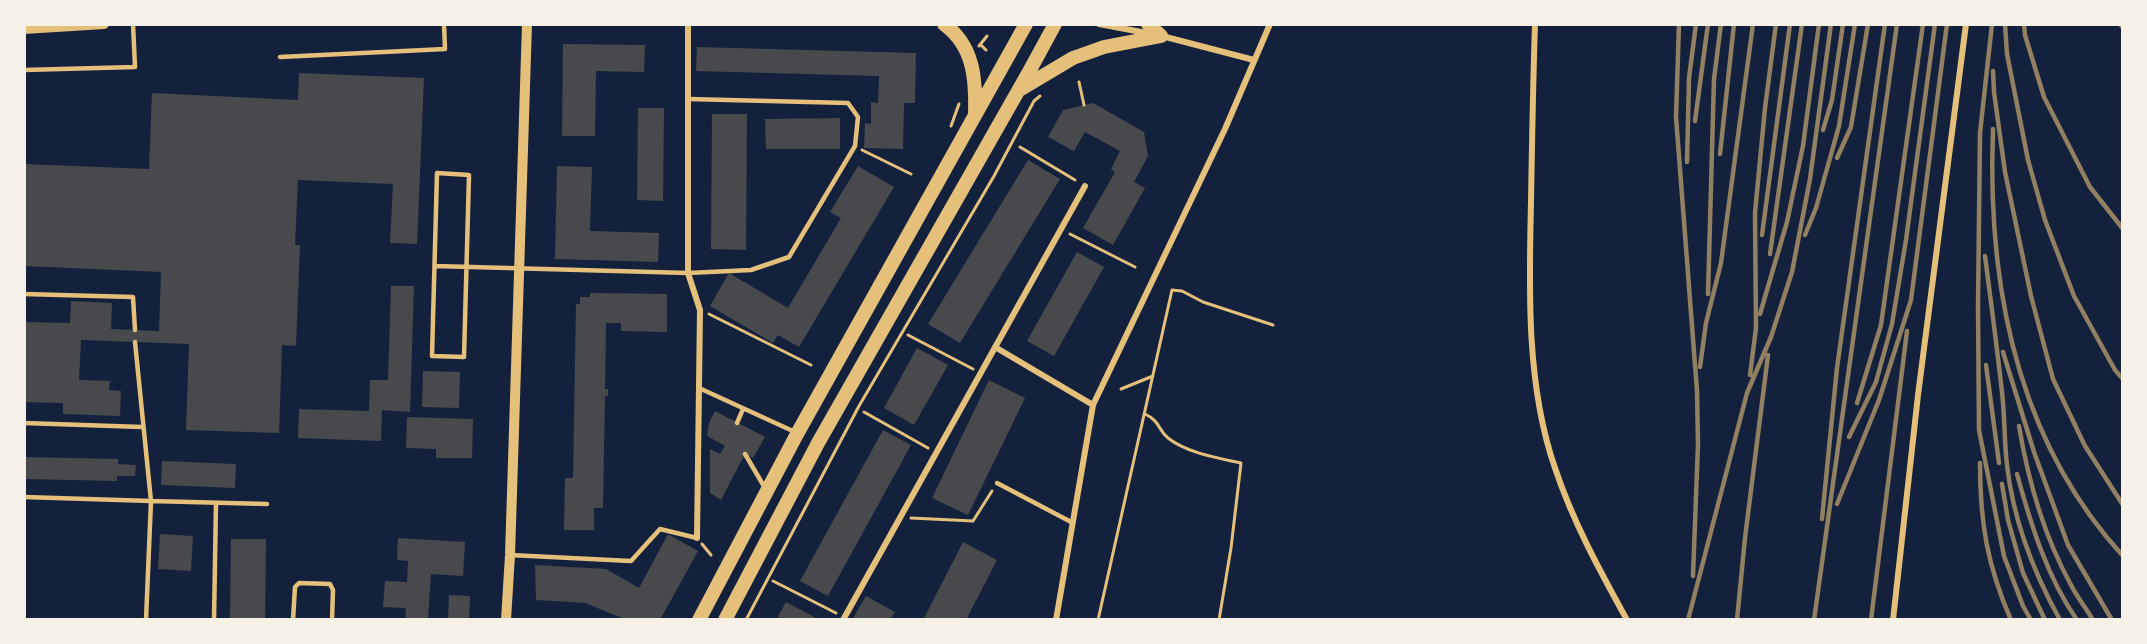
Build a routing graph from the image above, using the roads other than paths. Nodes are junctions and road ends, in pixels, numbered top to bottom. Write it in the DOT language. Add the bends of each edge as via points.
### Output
graph roads {
  1 [pos="104,24"];
  2 [pos="134,24"];
  3 [pos="444,24"];
  4 [pos="527,24"];
  5 [pos="688,24"];
  6 [pos="944,24"];
  7 [pos="1026,24"];
  8 [pos="1055,24"];
  9 [pos="1099,24"];
  10 [pos="1148,24"];
  11 [pos="1270,24"];
  12 [pos="1535,24"];
  13 [pos="1966,24"];
  14 [pos="24,29"];
  15 [pos="1161,36"];
  16 [pos="280,57"];
  17 [pos="1254,60"];
  18 [pos="24,70"];
  19 [pos="1019,90"];
  20 [pos="688,99"];
  21 [pos="975,117"];
  22 [pos="1085,186"];
  23 [pos="435,266"];
  24 [pos="466,267"];
  25 [pos="519,269"];
  26 [pos="688,273"];
  27 [pos="24,294"];
  28 [pos="135,330"];
  29 [pos="135,342"];
  30 [pos="995,347"];
  31 [pos="699,388"];
  32 [pos="1093,405"];
  33 [pos="743,409"];
  34 [pos="24,423"];
  35 [pos="737,423"];
  36 [pos="142,427"];
  37 [pos="797,434"];
  38 [pos="745,454"];
  39 [pos="997,483"];
  40 [pos="767,491"];
  41 [pos="24,497"];
  42 [pos="151,501"];
  43 [pos="216,503"];
  44 [pos="267,504"];
  45 [pos="1073,523"];
  46 [pos="697,538"];
  47 [pos="510,555"];
  48 [pos="843,619"];
  49 [pos="146,620"];
  50 [pos="214,620"];
  51 [pos="293,620"];
  52 [pos="332,620"];
  53 [pos="506,620"];
  54 [pos="699,620"];
  55 [pos="725,620"];
  56 [pos="1056,620"];
  57 [pos="1627,620"];
  58 [pos="1893,620"];
  1 -- 14 [label="street"];
  2 -- 18 [label="lane" via="135,67"];
  3 -- 16 [label="lane" via="445,50"];
  4 -- 25 [label="street"];
  5 -- 20 [label="street"];
  6 -- 21 [label="main road" via="966,47 974,72"];
  7 -- 21 [label="main road"];
  8 -- 19 [label="main road"];
  9 -- 15 [label="street"];
  10 -- 15 [label="main road"];
  11 -- 17 [label="street"];
  12 -- 57 [label="street" via="1529,265 1539,406 1554,467 1589,553"];
  13 -- 58 [label="street"];
  15 -- 17 [label="street"];
  15 -- 19 [label="main road" via="1104,47 1073,58"];
  17 -- 32 [label="street"];
  19 -- 55 [label="main road" via="818,443"];
  20 -- 26 [label="street"];
  20 -- 26 [label="lane" via="848,103 858,117 855,146 789,257 751,270"];
  21 -- 37 [label="main road"];
  22 -- 30 [label="street"];
  23 -- 24 [label="lane"];
  23 -- 24 [label="lane" via="432,356 464,357"];
  23 -- 24 [label="lane" via="437,173 469,175"];
  24 -- 25 [label="lane"];
  25 -- 26 [label="lane"];
  25 -- 47 [label="street"];
  26 -- 31 [label="street" via="700,310"];
  27 -- 28 [label="lane" via="133,297"];
  29 -- 36 [label="lane"];
  30 -- 32 [label="street"];
  30 -- 48 [label="street"];
  31 -- 33 [label="lane"];
  31 -- 46 [label="street"];
  32 -- 45 [label="street"];
  33 -- 35 [label="lane"];
  33 -- 37 [label="lane"];
  34 -- 36 [label="lane"];
  36 -- 42 [label="lane"];
  37 -- 40 [label="main road"];
  38 -- 40 [label="lane"];
  39 -- 45 [label="lane"];
  40 -- 54 [label="main road"];
  41 -- 42 [label="lane"];
  42 -- 43 [label="lane"];
  42 -- 49 [label="lane"];
  43 -- 44 [label="lane"];
  43 -- 50 [label="lane"];
  45 -- 56 [label="street"];
  46 -- 47 [label="lane" via="660,529 631,561"];
  47 -- 53 [label="street"];
  51 -- 52 [label="lane" via="295,586 300,583 330,584"];
}
